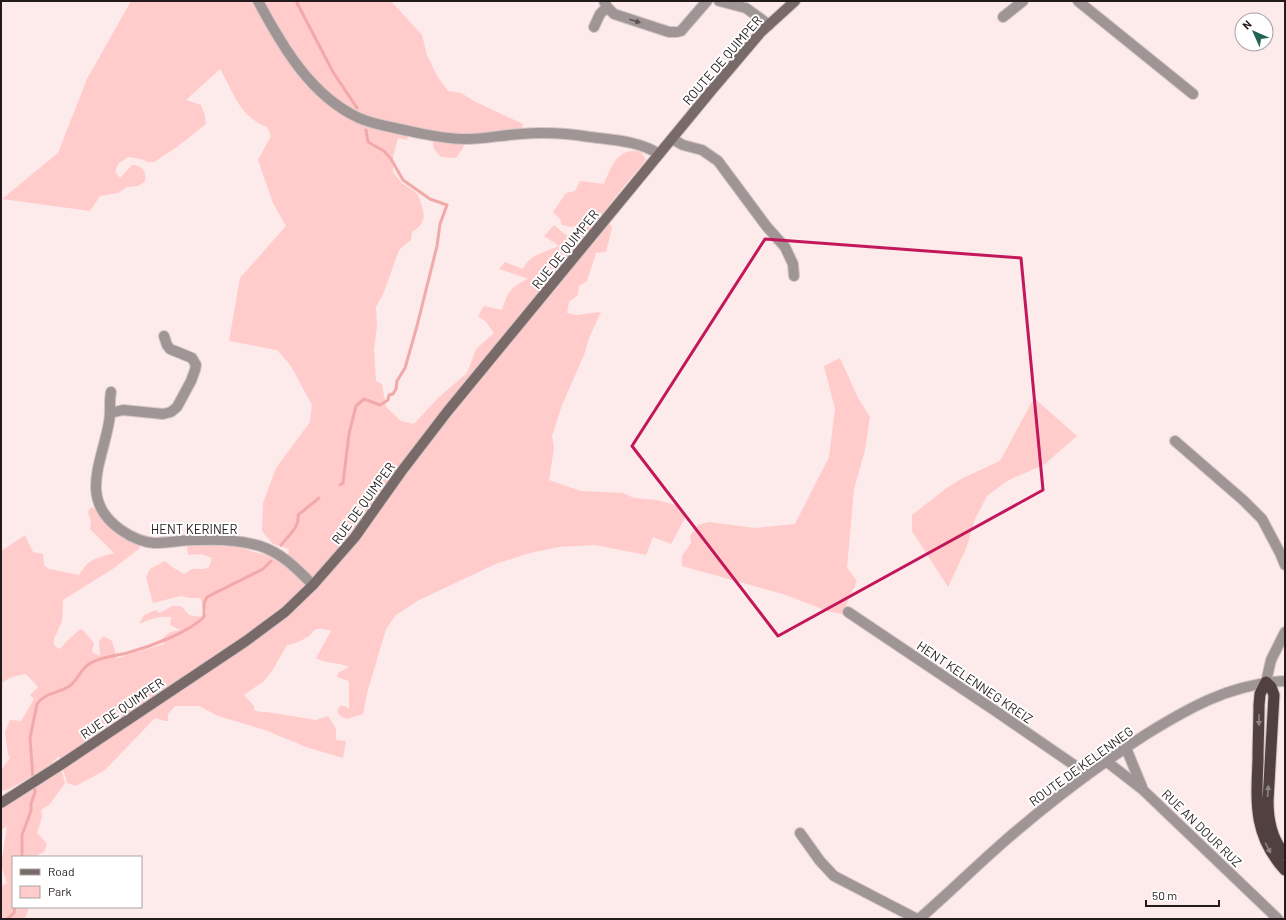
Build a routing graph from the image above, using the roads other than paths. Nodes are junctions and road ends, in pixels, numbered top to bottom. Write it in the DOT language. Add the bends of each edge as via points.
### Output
graph roads {
  1 [pos="258,1"];
  2 [pos="707,1"];
  3 [pos="719,1"];
  4 [pos="794,1"];
  5 [pos="1023,1"];
  6 [pos="1078,1"];
  7 [pos="605,4"];
  8 [pos="746,5"];
  9 [pos="1003,17"];
  10 [pos="768,25"];
  11 [pos="594,27"];
  12 [pos="1193,94"];
  13 [pos="672,139"];
  14 [pos="659,154"];
  15 [pos="794,276"];
  16 [pos="164,336"];
  17 [pos="111,392"];
  18 [pos="110,413"];
  19 [pos="1175,441"];
  20 [pos="1285,565"];
  21 [pos="313,585"];
  22 [pos="848,612"];
  23 [pos="1285,632"];
  24 [pos="1285,681"];
  25 [pos="1266,682"];
  26 [pos="1126,748"];
  27 [pos="1106,761"];
  28 [pos="1086,776"];
  29 [pos="1142,789"];
  30 [pos="1,803"];
  31 [pos="800,833"];
  32 [pos="1285,854"];
  33 [pos="1285,870"];
  34 [pos="918,919"];
  35 [pos="1278,919"];
  1 -- 14 [label="street" via="283,45 304,73 328,98 360,118 426,134 465,139 519,134 574,135 642,146"];
  7 -- 2 [label="street, one-way" via="614,14 668,32 677,32 685,27"];
  3 -- 8 [label="street"];
  4 -- 10 [label="main road, ROUTE DE QUIMPER"];
  5 -- 9 [label="street"];
  6 -- 12 [label="street"];
  7 -- 11 [label="street"];
  8 -- 10 [label="street"];
  10 -- 13 [label="main road, ROUTE DE QUIMPER"];
  13 -- 14 [label="main road, RUE DE QUIMPER"];
  13 -- 15 [label="street" via="683,146 702,150 718,161 785,247 794,264"];
  14 -- 21 [label="main road, RUE DE QUIMPER" via="447,412 355,537"];
  16 -- 18 [label="street" via="170,349 192,358 196,365 177,407 163,414 124,410"];
  17 -- 18 [label="street, HENT KERINER"];
  18 -- 21 [label="street, HENT KERINER" via="98,470 96,494 99,507 116,527 133,538 147,542 217,540 261,546 286,559"];
  19 -- 20 [label="street" via="1262,519"];
  21 -- 30 [label="main road, RUE DE QUIMPER" via="285,612 246,641"];
  22 -- 28 [label="street, HENT KELENNEG KREIZ" via="1077,767"];
  23 -- 25 [label="street" via="1271,660"];
  24 -- 25 [label="street, ROUTE DE KELENNEG"];
  25 -- 26 [label="street, ROUTE DE KELENNEG" via="1233,690 1191,708"];
  32 -- 25 [label="highway, one-way" via="1275,840 1268,812 1274,695"];
  25 -- 33 [label="highway, one-way" via="1259,700 1256,794 1260,826 1266,844"];
  26 -- 27 [label="street, ROUTE DE KELENNEG"];
  26 -- 29 [label="street, RUE AN DOUR RUZ"];
  27 -- 28 [label="street, ROUTE DE KELENNEG"];
  27 -- 29 [label="street, RUE AN DOUR RUZ"];
  28 -- 34 [label="street, ROUTE DE KELENNEG" via="1008,838"];
  29 -- 35 [label="street, RUE AN DOUR RUZ"];
  31 -- 34 [label="street" via="834,876"];
}
